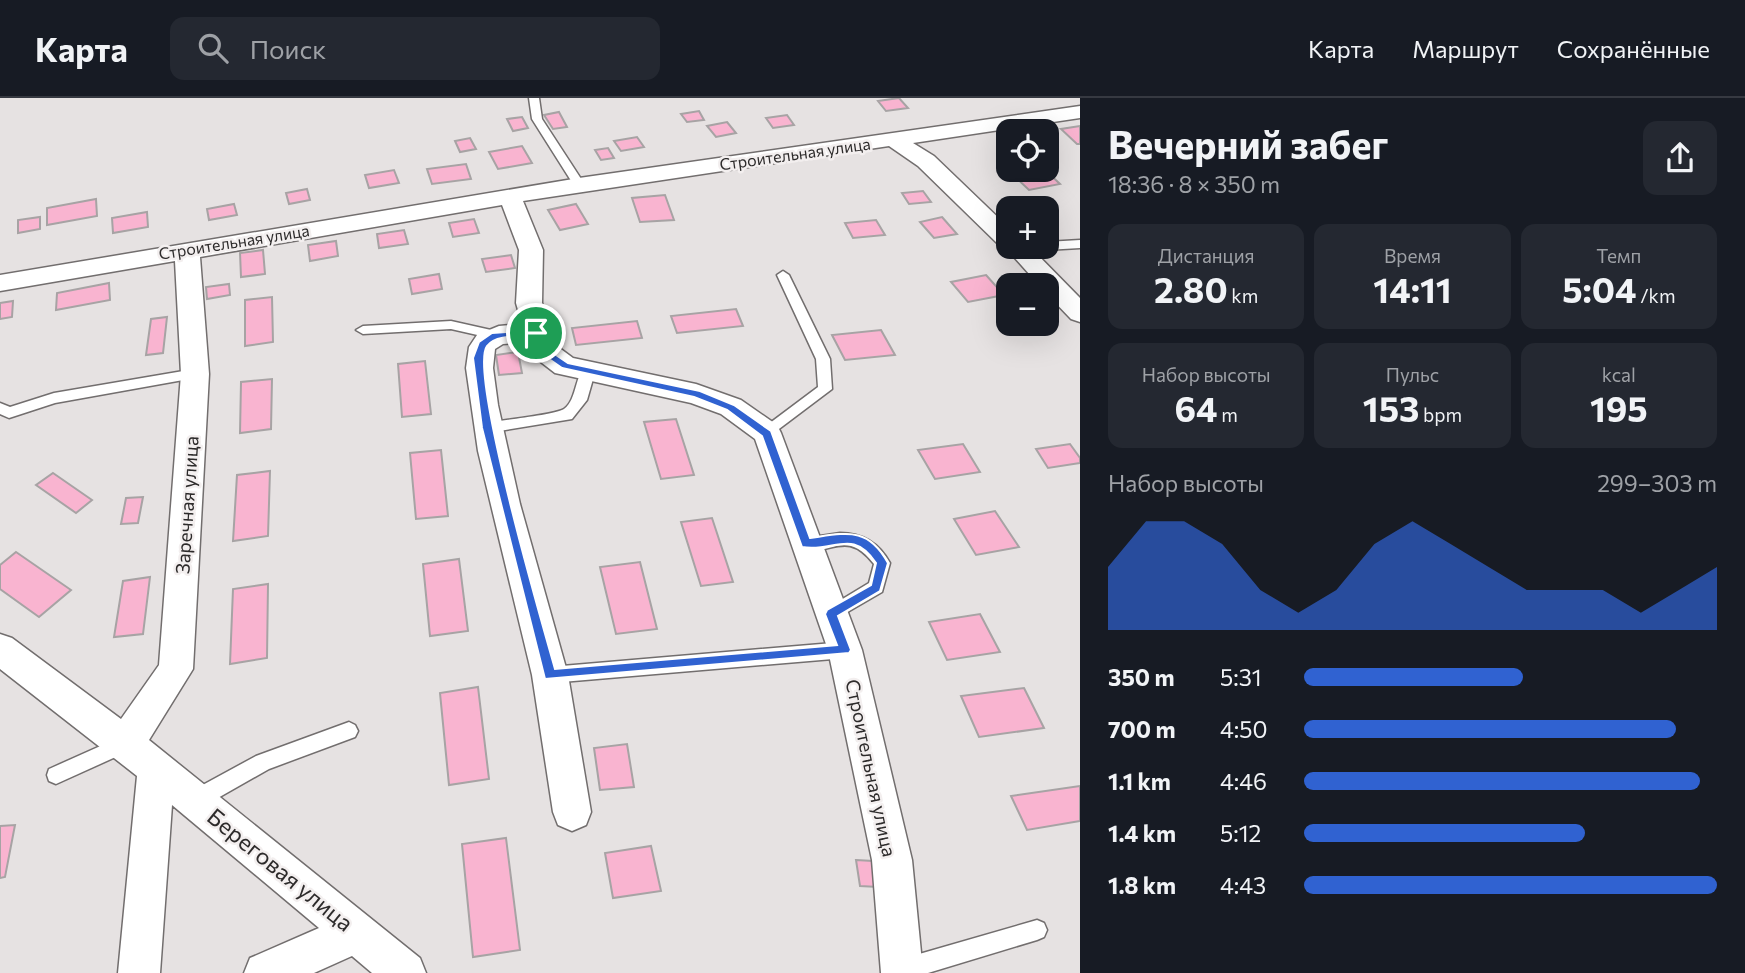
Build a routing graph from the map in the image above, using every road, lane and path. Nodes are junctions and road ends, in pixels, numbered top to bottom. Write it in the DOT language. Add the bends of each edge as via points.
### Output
graph roads {
  1 [pos="534,98"];
  2 [pos="1080,112"];
  3 [pos="894,140"];
  4 [pos="579,185"];
  5 [pos="510,197"];
  6 [pos="996,229"];
  7 [pos="1080,244"];
  8 [pos="1059,245"];
  9 [pos="187,250"];
  10 [pos="1028,259"];
  11 [pos="783,275"];
  12 [pos="0,283"];
  13 [pos="1080,313"];
  14 [pos="363,330"];
  15 [pos="536,333"];
  16 [pos="495,335"];
  17 [pos="588,372"];
  18 [pos="195,374"];
  19 [pos="0,408"];
  20 [pos="487,428"];
  21 [pos="767,433"];
  22 [pos="806,544"];
  23 [pos="831,614"];
  24 [pos="0,649"];
  25 [pos="845,650"];
  26 [pos="550,675"];
  27 [pos="349,731"];
  28 [pos="125,744"];
  29 [pos="156,768"];
  30 [pos="56,775"];
  31 [pos="195,800"];
  32 [pos="572,812"];
  33 [pos="1037,930"];
  34 [pos="357,933"];
  35 [pos="902,971"];
  36 [pos="139,973"];
  37 [pos="265,973"];
  38 [pos="405,973"];
  1 -- 4 [label="lane" via="537,119"];
  2 -- 3 [label="street, Строительная улица"];
  3 -- 4 [label="street, Строительная улица"];
  3 -- 6 [label="street" via="926,162"];
  4 -- 5 [label="street, Строительная улица"];
  5 -- 9 [label="street, Строительная улица"];
  5 -- 15 [label="street" via="531,250 529,303"];
  7 -- 8 [label="lane"];
  9 -- 12 [label="street, Строительная улица"];
  9 -- 18 [label="street, Заречная улица"];
  10 -- 13 [label="street"];
  11 -- 21 [label="lane" via="823,359 825,389"];
  14 -- 16 [label="lane" via="451,325"];
  15 -- 16 [label="street"];
  15 -- 17 [label="street" via="542,349 565,366"];
  16 -- 20 [label="street" via="482,345 478,358"];
  17 -- 20 [label="lane" via="580,400 567,415"];
  17 -- 21 [label="street" via="696,394 731,407"];
  18 -- 19 [label="lane" via="54,398 9,413"];
  18 -- 28 [label="street, Заречная улица" via="176,669"];
  20 -- 26 [label="street"];
  21 -- 22 [label="street, Строительная улица"];
  22 -- 23 [label="street, Строительная улица"];
  22 -- 23 [label="lane" via="852,537 872,547 882,563 876,587"];
  23 -- 25 [label="street, Строительная улица"];
  24 -- 28 [label="street, Береговая улица"];
  25 -- 26 [label="lane"];
  25 -- 35 [label="street, Строительная улица" via="892,860"];
  26 -- 32 [label="street"];
  27 -- 31 [label="lane" via="263,762"];
  28 -- 29 [label="street, Береговая улица"];
  28 -- 30 [label="lane"];
  29 -- 31 [label="street, Береговая улица"];
  29 -- 36 [label="street"];
  31 -- 34 [label="street, Береговая улица"];
  33 -- 35 [label="lane"];
  34 -- 37 [label="street"];
  34 -- 38 [label="street, Береговая улица"];
}
